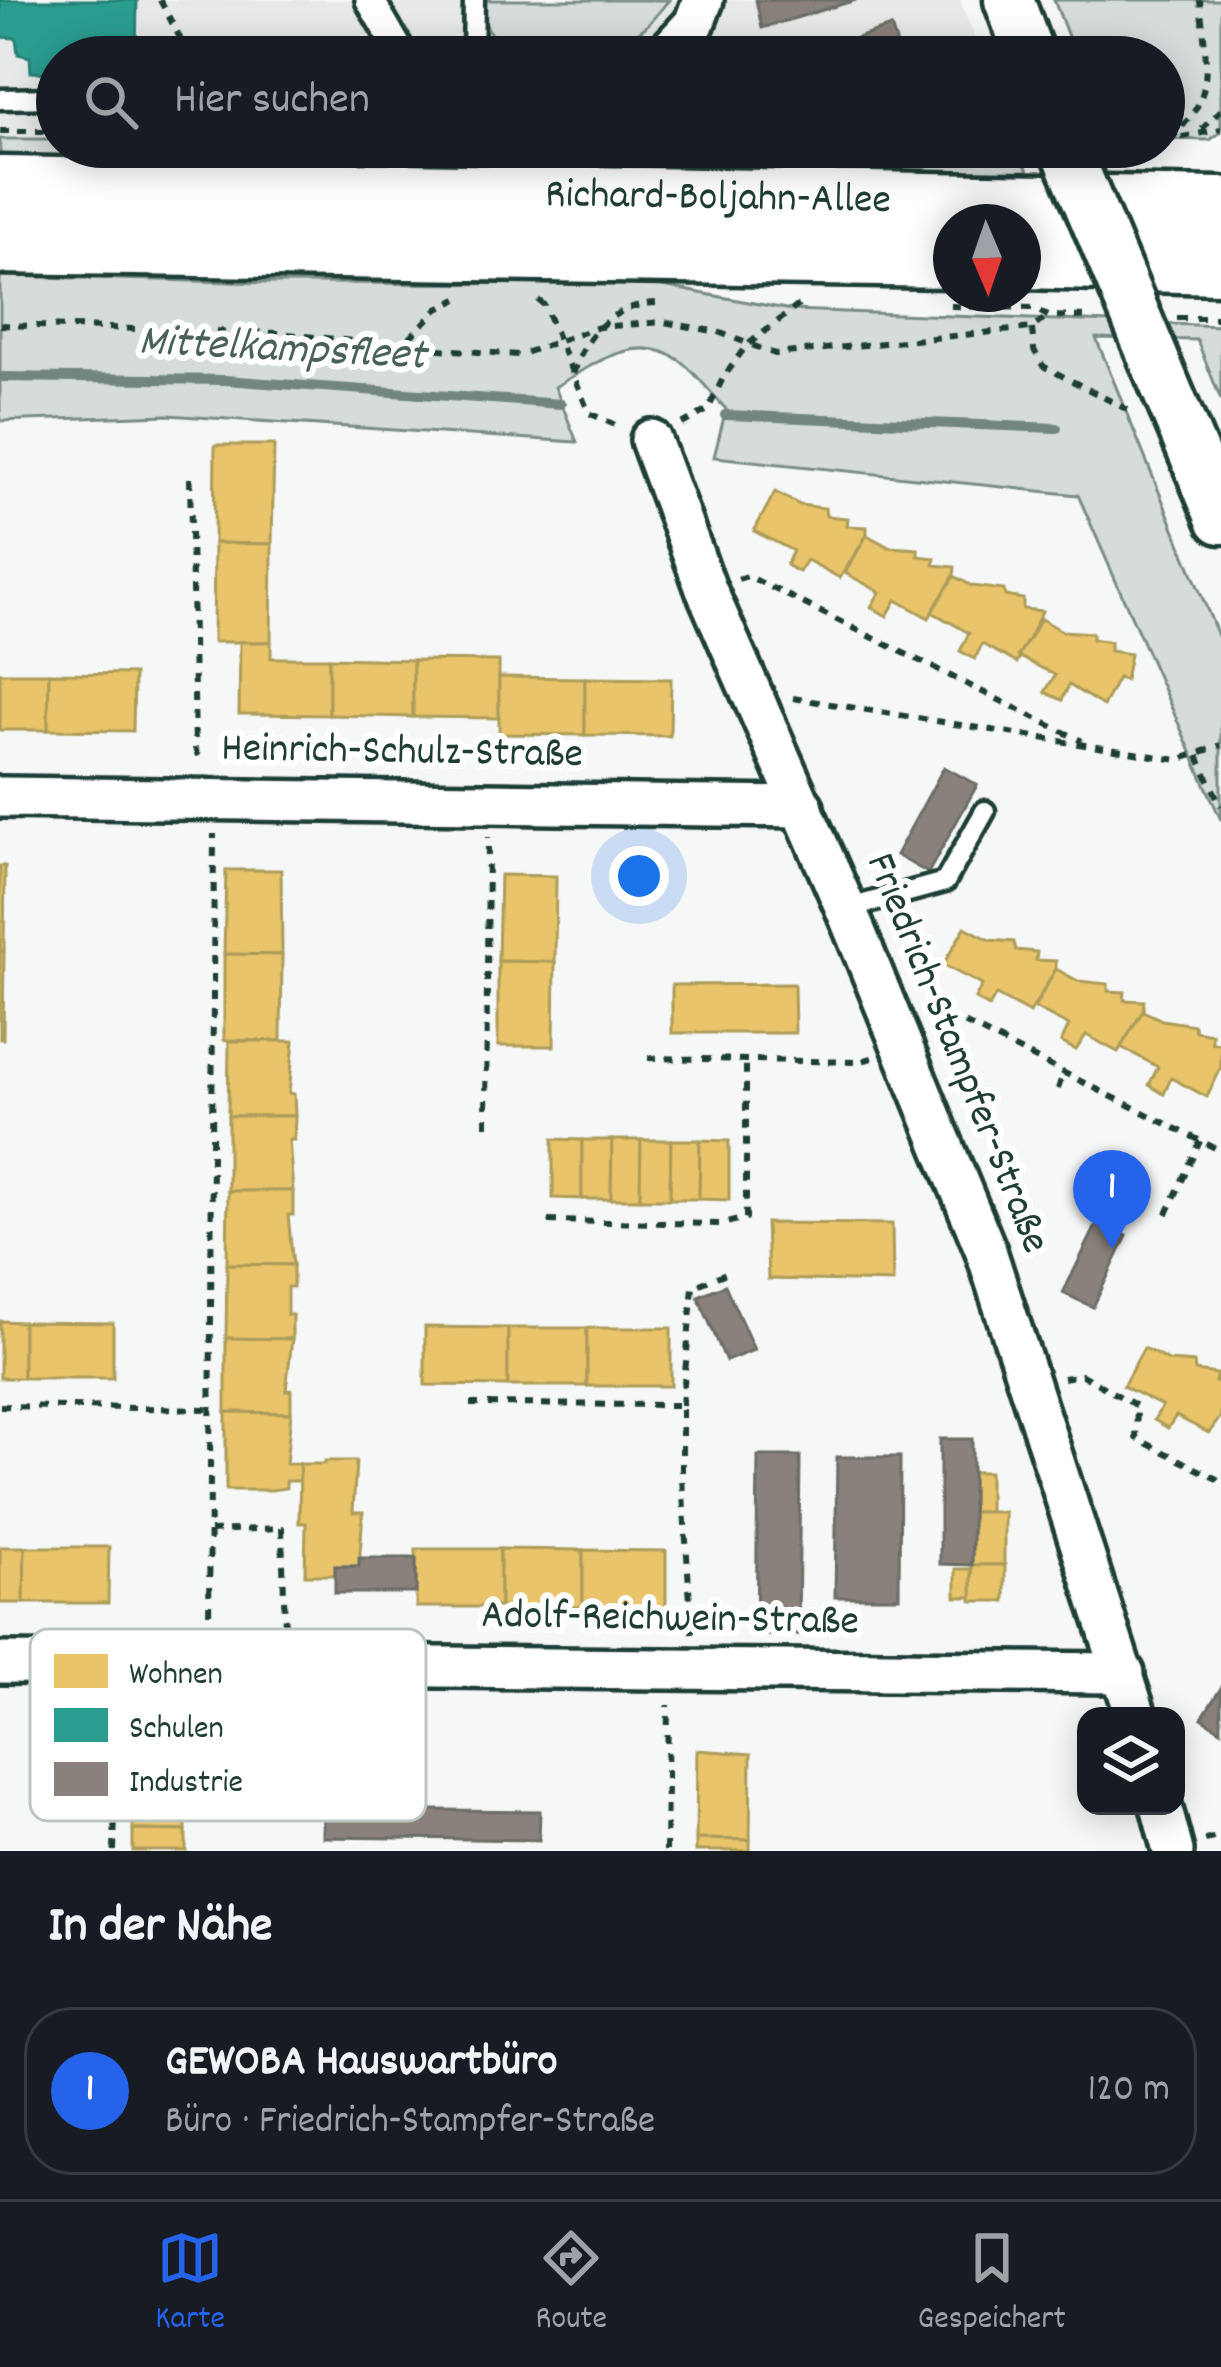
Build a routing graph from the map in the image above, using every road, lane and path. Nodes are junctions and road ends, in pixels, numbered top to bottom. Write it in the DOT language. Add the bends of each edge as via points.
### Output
graph roads {
  1 [pos="160,0"];
  2 [pos="370,0"];
  3 [pos="474,0"];
  4 [pos="703,0"];
  5 [pos="1009,0"];
  6 [pos="1200,0"];
  7 [pos="179,36"];
  8 [pos="391,36"];
  9 [pos="473,36"];
  10 [pos="683,36"];
  11 [pos="1022,36"];
  12 [pos="36,98"];
  13 [pos="0,99"];
  14 [pos="1221,110"];
  15 [pos="1221,130"];
  16 [pos="0,131"];
  17 [pos="36,131"];
  18 [pos="1189,143"];
  19 [pos="1075,168"];
  20 [pos="1174,168"];
  21 [pos="0,188"];
  22 [pos="1150,207"];
  23 [pos="1221,208"];
  24 [pos="0,243"];
  25 [pos="933,257"];
  26 [pos="1041,258"];
  27 [pos="1221,263"];
  28 [pos="474,291"];
  29 [pos="531,294"];
  30 [pos="636,304"];
  31 [pos="800,304"];
  32 [pos="1048,316"];
  33 [pos="0,325"];
  34 [pos="598,327"];
  35 [pos="1032,328"];
  36 [pos="557,340"];
  37 [pos="400,346"];
  38 [pos="746,346"];
  39 [pos="573,374"];
  40 [pos="1179,418"];
  41 [pos="651,440"];
  42 [pos="190,478"];
  43 [pos="1221,519"];
  44 [pos="706,589"];
  45 [pos="754,692"];
  46 [pos="1089,745"];
  47 [pos="1221,745"];
  48 [pos="1198,756"];
  49 [pos="0,797"];
  50 [pos="214,800"];
  51 [pos="488,803"];
  52 [pos="1221,806"];
  53 [pos="802,807"];
  54 [pos="986,811"];
  55 [pos="846,909"];
  56 [pos="903,1047"];
  57 [pos="648,1058"];
  58 [pos="746,1059"];
  59 [pos="1064,1071"];
  60 [pos="1058,1089"];
  61 [pos="486,1126"];
  62 [pos="1200,1141"];
  63 [pos="1221,1151"];
  64 [pos="1168,1214"];
  65 [pos="548,1221"];
  66 [pos="734,1270"];
  67 [pos="1030,1383"];
  68 [pos="470,1404"];
  69 [pos="682,1405"];
  70 [pos="0,1406"];
  71 [pos="212,1409"];
  72 [pos="1221,1481"];
  73 [pos="210,1531"];
  74 [pos="209,1629"];
  75 [pos="285,1629"];
  76 [pos="0,1663"];
  77 [pos="30,1663"];
  78 [pos="426,1666"];
  79 [pos="681,1669"];
  80 [pos="1124,1673"];
  81 [pos="1133,1707"];
  82 [pos="1164,1815"];
  83 [pos="115,1821"];
  84 [pos="114,1851"];
  85 [pos="666,1851"];
  86 [pos="1174,1851"];
  1 -- 7 [label="path"];
  2 -- 8 [label="street"];
  3 -- 9 [label="lane"];
  4 -- 10 [label="street"];
  5 -- 11 [label="street"];
  6 -- 18 [label="path" via="1205,65"];
  12 -- 13 [label="lane"];
  14 -- 18 [label="path"];
  15 -- 18 [label="path"];
  16 -- 17 [label="path"];
  19 -- 40 [label="street, bridge"];
  20 -- 22 [label="main road"];
  21 -- 22 [label="main road, Richard-Boljahn-Allee"];
  22 -- 23 [label="main road, Richard-Boljahn-Allee"];
  24 -- 25 [label="main road, Richard-Boljahn-Allee"];
  26 -- 27 [label="main road"];
  28 -- 37 [label="path" via="438,310"];
  29 -- 36 [label="path"];
  30 -- 34 [label="path"];
  31 -- 38 [label="path"];
  32 -- 35 [label="path"];
  33 -- 37 [label="path" via="278,333"];
  34 -- 36 [label="path"];
  34 -- 38 [label="path" via="664,322"];
  34 -- 39 [label="path"];
  35 -- 38 [label="path" via="775,354"];
  35 -- 40 [label="path" via="1043,366 1159,425"];
  36 -- 37 [label="path" via="520,355"];
  36 -- 39 [label="path"];
  38 -- 41 [label="path" via="708,410"];
  39 -- 41 [label="path" via="589,413"];
  40 -- 43 [label="street"];
  41 -- 44 [label="street, Friedrich-Stampfer-Straße"];
  42 -- 50 [label="path" via="195,748"];
  44 -- 45 [label="street, Friedrich-Stampfer-Straße"];
  44 -- 46 [label="path" via="748,576"];
  45 -- 46 [label="path"];
  45 -- 53 [label="street, Friedrich-Stampfer-Straße"];
  46 -- 48 [label="path"];
  47 -- 48 [label="path"];
  48 -- 52 [label="path"];
  49 -- 50 [label="street, Heinrich-Schulz-Straße"];
  50 -- 51 [label="street, Heinrich-Schulz-Straße"];
  50 -- 71 [label="path"];
  51 -- 53 [label="street, Heinrich-Schulz-Straße"];
  51 -- 61 [label="path"];
  53 -- 55 [label="street, Friedrich-Stampfer-Straße"];
  54 -- 55 [label="lane" via="945,882"];
  55 -- 56 [label="street, Friedrich-Stampfer-Straße"];
  56 -- 58 [label="path" via="858,1063"];
  56 -- 59 [label="path" via="956,1019"];
  56 -- 67 [label="street, Friedrich-Stampfer-Straße"];
  57 -- 58 [label="path"];
  58 -- 65 [label="path" via="746,1218"];
  59 -- 60 [label="path"];
  59 -- 62 [label="path"];
  62 -- 63 [label="path"];
  62 -- 64 [label="path"];
  66 -- 69 [label="path" via="693,1287"];
  67 -- 72 [label="path" via="1082,1376 1136,1406 1136,1438"];
  67 -- 80 [label="street, Friedrich-Stampfer-Straße"];
  68 -- 69 [label="path"];
  69 -- 79 [label="path"];
  70 -- 71 [label="path"];
  71 -- 73 [label="path"];
  73 -- 74 [label="path"];
  73 -- 75 [label="path" via="282,1528"];
  76 -- 77 [label="street, Adolf-Reichwein-Straße"];
  78 -- 79 [label="street, Adolf-Reichwein-Straße"];
  79 -- 80 [label="street, Adolf-Reichwein-Straße"];
  79 -- 85 [label="path"];
  80 -- 81 [label="street, Friedrich-Stampfer-Straße"];
  82 -- 86 [label="street"];
  83 -- 84 [label="path"];
}
